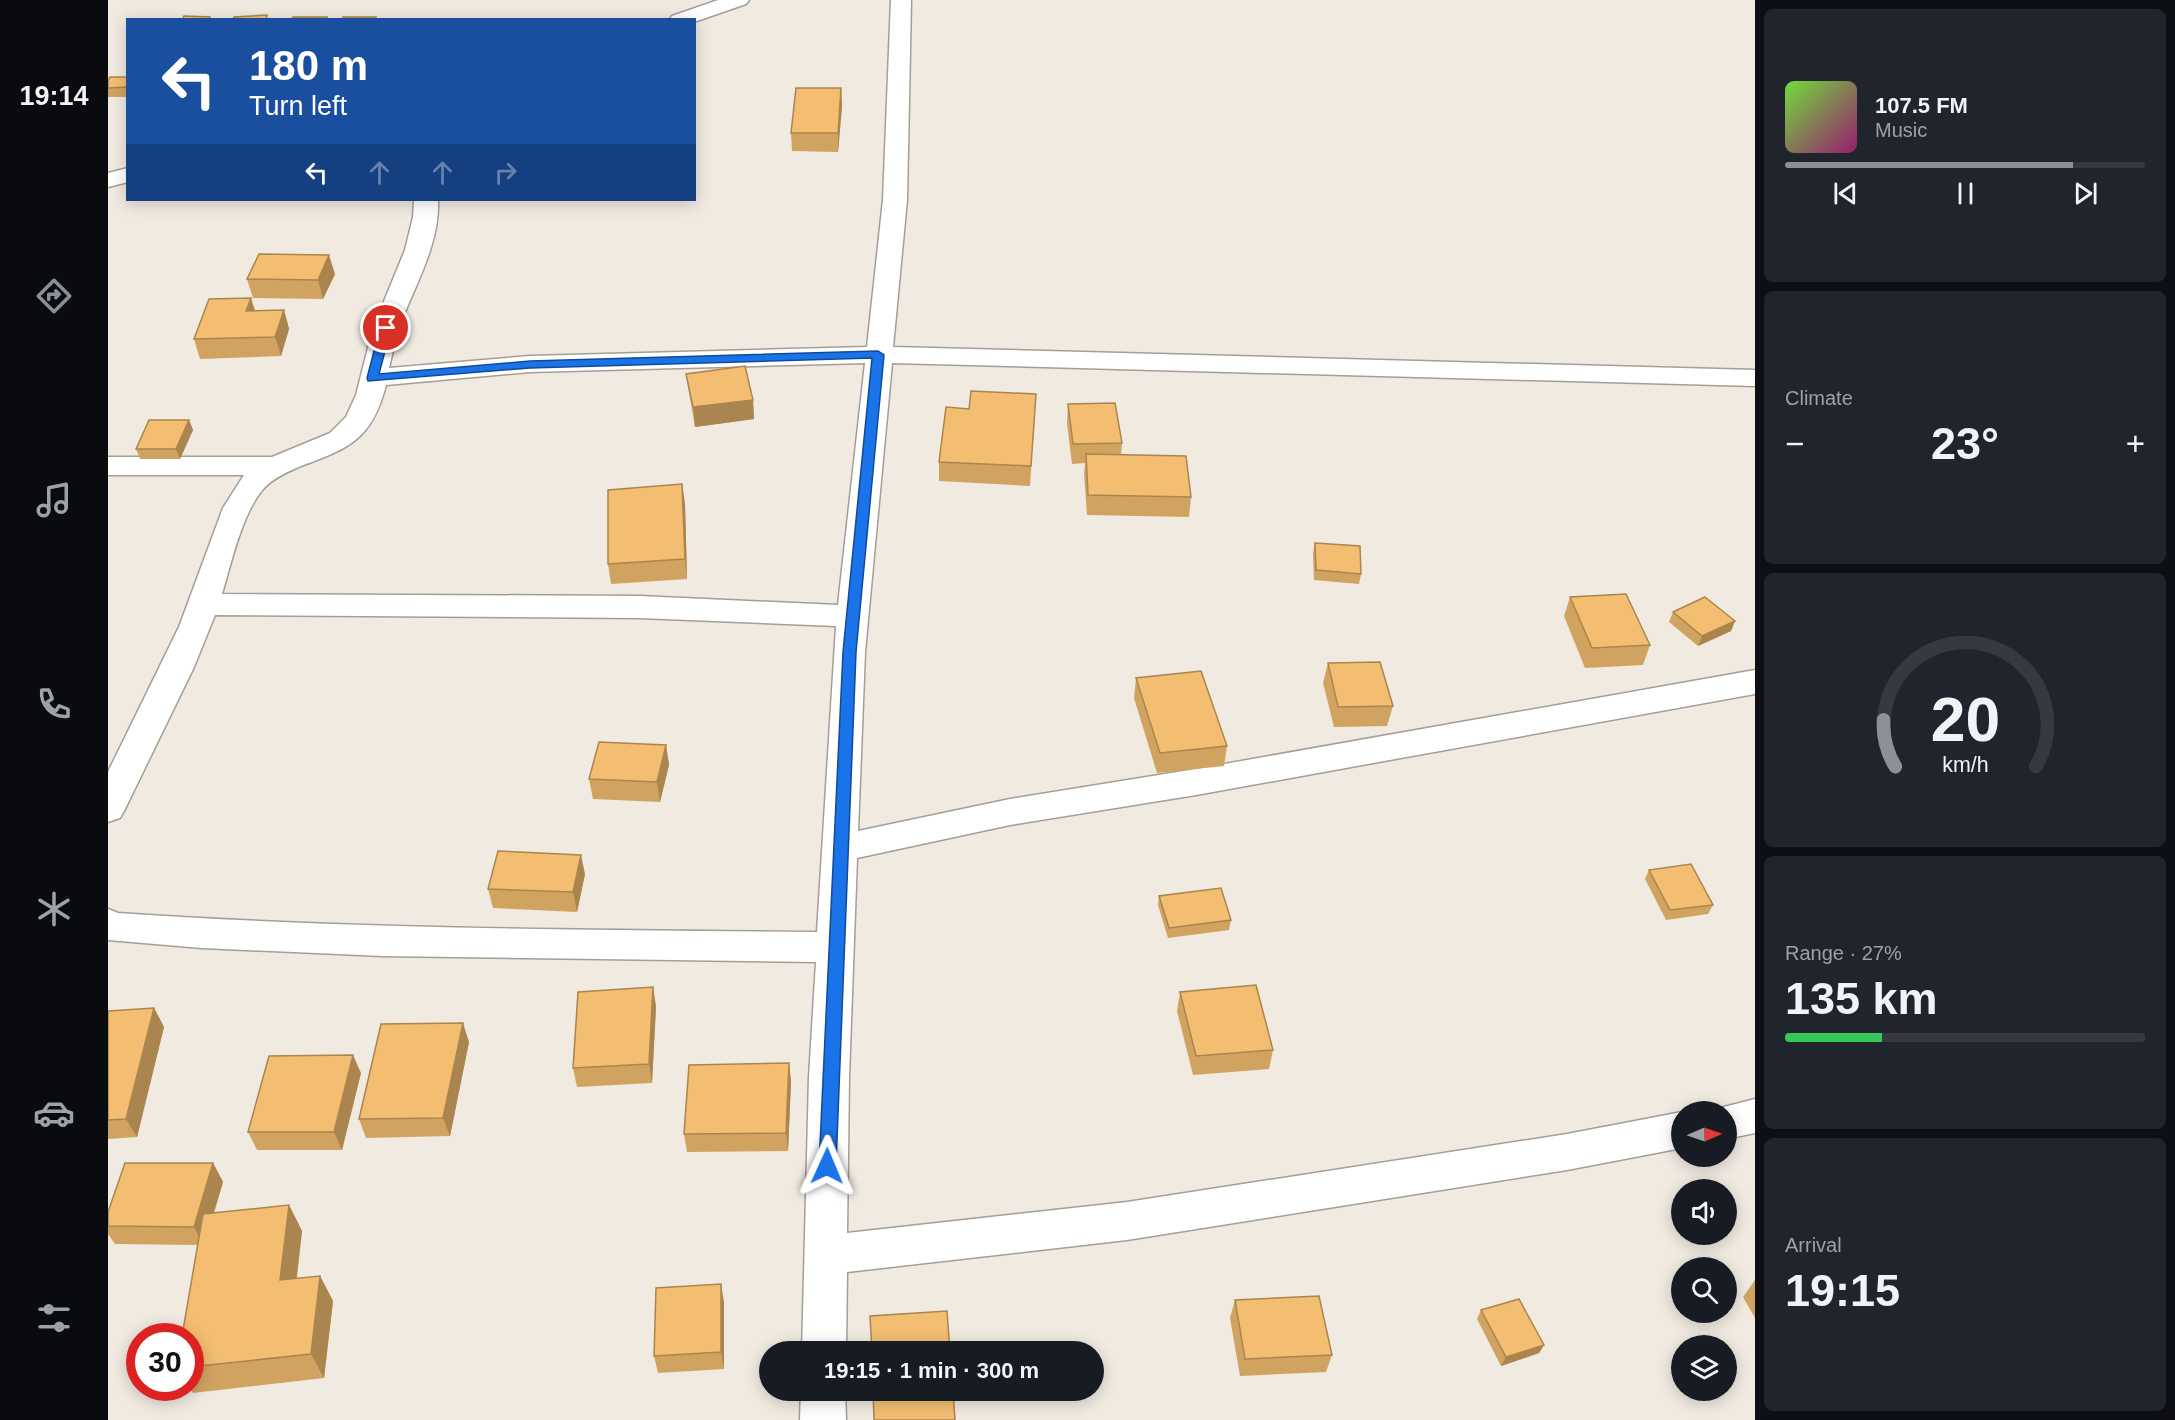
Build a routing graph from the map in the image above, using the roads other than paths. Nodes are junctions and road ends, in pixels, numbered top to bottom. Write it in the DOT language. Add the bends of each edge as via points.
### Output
graph roads {
  1 [pos="739,0"];
  2 [pos="901,0"];
  3 [pos="685,18"];
  4 [pos="126,176"];
  5 [pos="108,180"];
  6 [pos="426,201"];
  7 [pos="878,355"];
  8 [pos="372,378"];
  9 [pos="1755,378"];
  10 [pos="108,466"];
  11 [pos="276,466"];
  12 [pos="205,604"];
  13 [pos="853,616"];
  14 [pos="1755,682"];
  15 [pos="108,809"];
  16 [pos="840,848"];
  17 [pos="109,930"];
  18 [pos="835,947"];
  19 [pos="1755,1116"];
  20 [pos="1737,1120"];
  21 [pos="1671,1132"];
  22 [pos="825,1255"];
  23 [pos="824,1341"];
  24 [pos="823,1401"];
  25 [pos="823,1420"];
  1 -- 3 [label="street"];
  2 -- 7 [label="street" via="895,200"];
  4 -- 5 [label="street"];
  6 -- 8 [label="street" via="413,266 386,328"];
  7 -- 8 [label="street" via="530,364"];
  7 -- 9 [label="street"];
  7 -- 13 [label="street"];
  8 -- 11 [label="street" via="363,412 351,430 339,440"];
  10 -- 11 [label="street"];
  11 -- 12 [label="street" via="257,476 247,491 228,532"];
  12 -- 13 [label="street" via="640,607"];
  12 -- 15 [label="street"];
  13 -- 16 [label="street"];
  14 -- 16 [label="street" via="1010,812"];
  16 -- 18 [label="street"];
  17 -- 18 [label="street" via="570,945"];
  18 -- 22 [label="street"];
  19 -- 20 [label="street"];
  21 -- 22 [label="street" via="1127,1221"];
  22 -- 23 [label="street"];
  24 -- 25 [label="street"];
}
